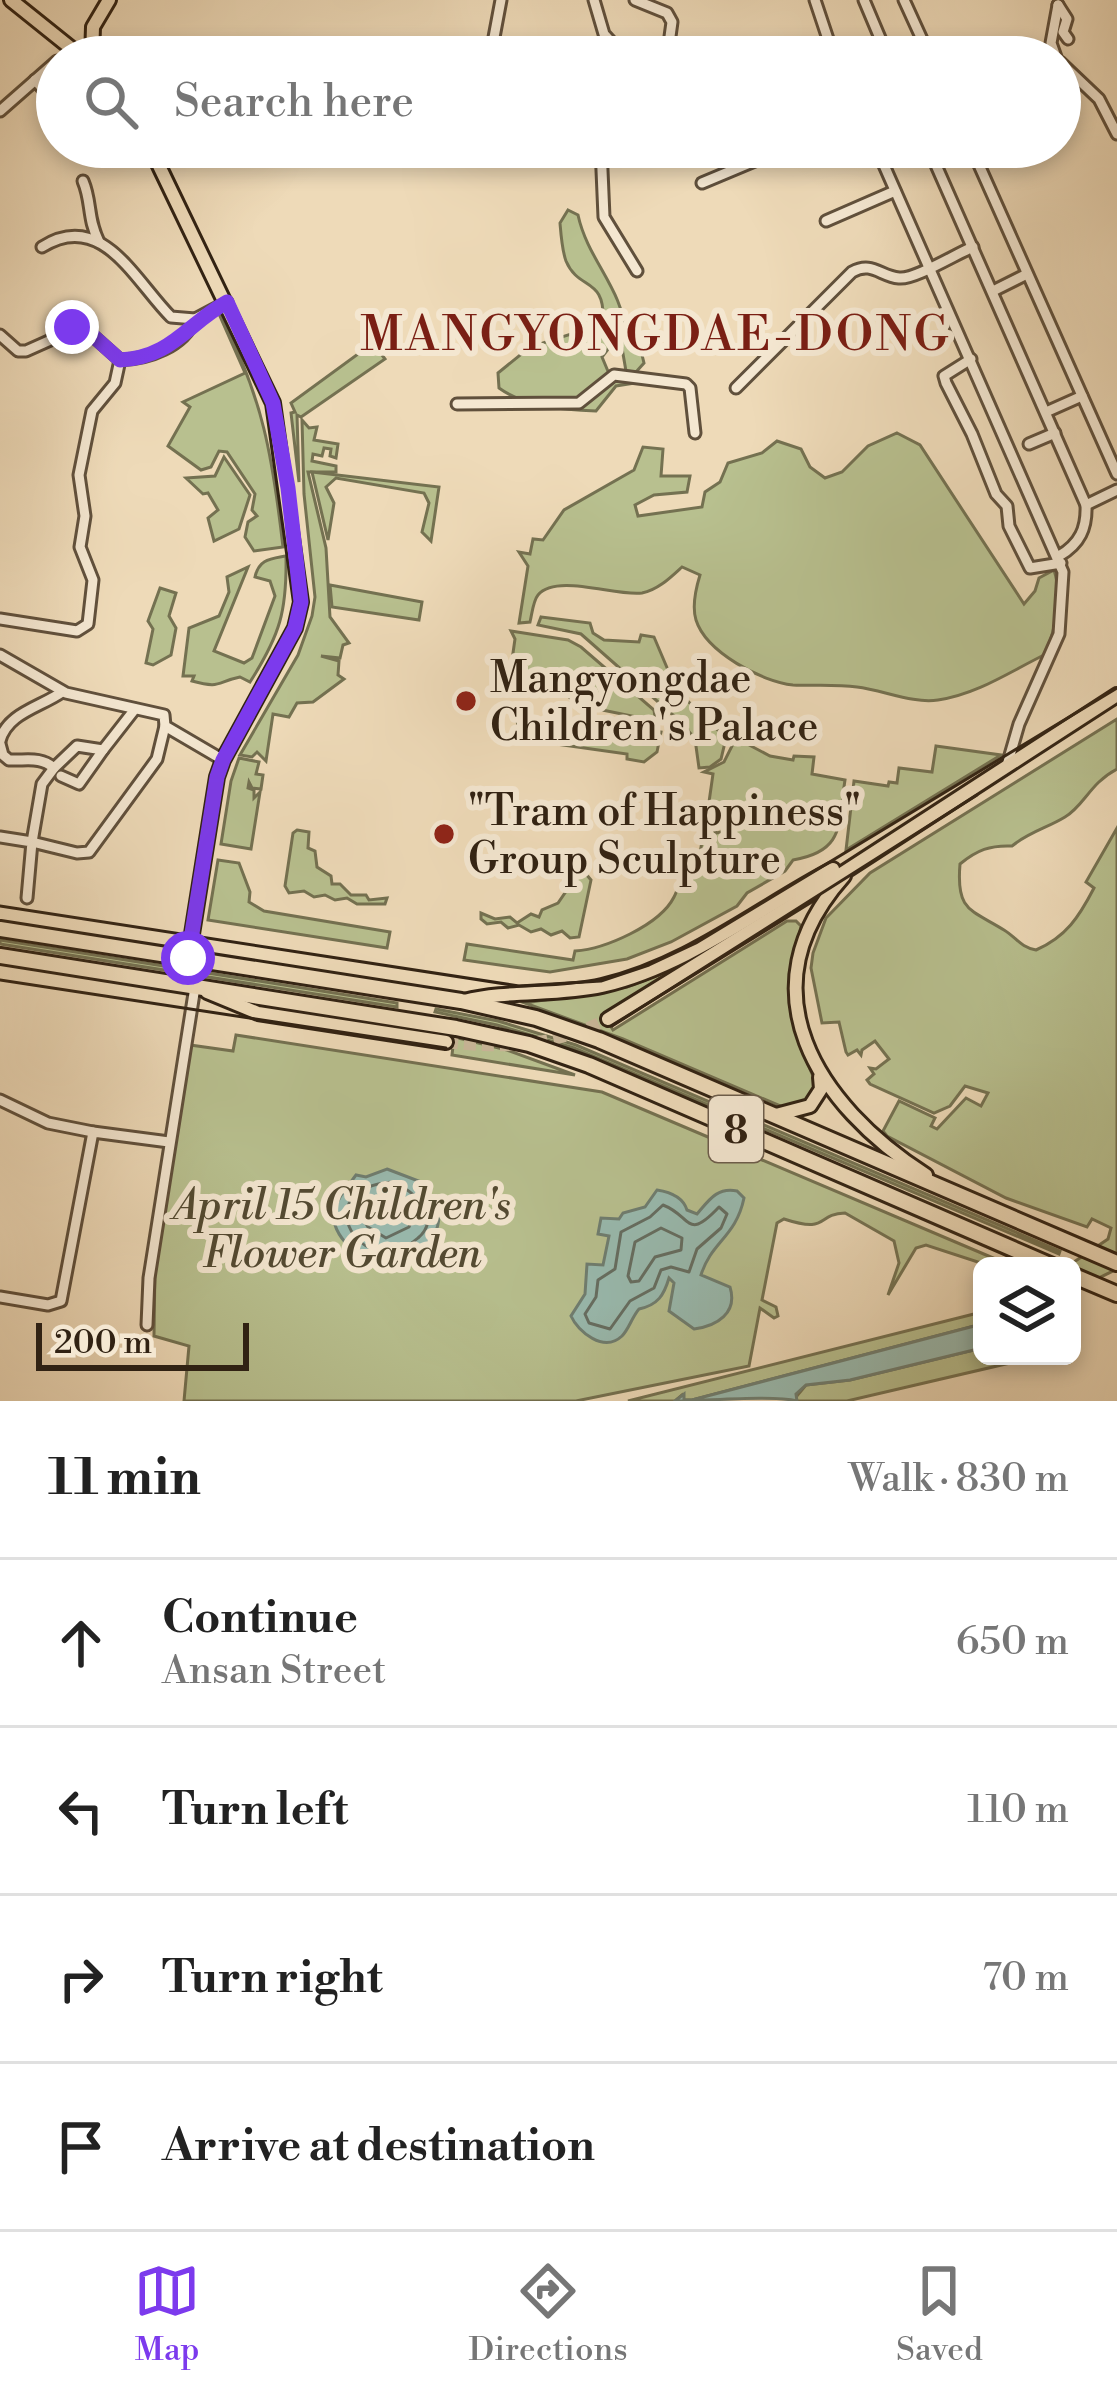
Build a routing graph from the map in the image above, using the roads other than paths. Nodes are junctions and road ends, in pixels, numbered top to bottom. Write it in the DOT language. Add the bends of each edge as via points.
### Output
graph roads {
  1 [pos="11,0"];
  2 [pos="109,0"];
  3 [pos="501,0"];
  4 [pos="594,0"];
  5 [pos="635,0"];
  6 [pos="815,0"];
  7 [pos="864,0"];
  8 [pos="904,0"];
  9 [pos="1056,3"];
  10 [pos="48,36"];
  11 [pos="92,36"];
  12 [pos="494,36"];
  13 [pos="606,36"];
  14 [pos="670,36"];
  15 [pos="827,36"];
  16 [pos="879,36"];
  17 [pos="920,36"];
  18 [pos="1052,36"];
  19 [pos="1066,36"];
  20 [pos="35,80"];
  21 [pos="1081,82"];
  22 [pos="0,111"];
  23 [pos="1117,134"];
  24 [pos="160,168"];
  25 [pos="601,168"];
  26 [pos="738,168"];
  27 [pos="885,168"];
  28 [pos="937,168"];
  29 [pos="980,168"];
  30 [pos="83,181"];
  31 [pos="702,184"];
  32 [pos="895,191"];
  33 [pos="826,221"];
  34 [pos="99,242"];
  35 [pos="973,247"];
  36 [pos="42,248"];
  37 [pos="929,266"];
  38 [pos="637,271"];
  39 [pos="1028,274"];
  40 [pos="993,292"];
  41 [pos="227,302"];
  42 [pos="195,319"];
  43 [pos="0,335"];
  44 [pos="970,359"];
  45 [pos="120,360"];
  46 [pos="736,388"];
  47 [pos="1082,396"];
  48 [pos="457,404"];
  49 [pos="1046,412"];
  50 [pos="998,420"];
  51 [pos="695,433"];
  52 [pos="1055,433"];
  53 [pos="972,434"];
  54 [pos="1029,444"];
  55 [pos="1117,474"];
  56 [pos="1117,490"];
  57 [pos="1029,491"];
  58 [pos="1003,501"];
  59 [pos="1086,505"];
  60 [pos="1060,559"];
  61 [pos="0,619"];
  62 [pos="0,655"];
  63 [pos="62,692"];
  64 [pos="1117,695"];
  65 [pos="135,709"];
  66 [pos="164,726"];
  67 [pos="0,742"];
  68 [pos="103,750"];
  69 [pos="223,760"];
  70 [pos="1008,762"];
  71 [pos="57,772"];
  72 [pos="0,837"];
  73 [pos="32,842"];
  74 [pos="857,861"];
  75 [pos="27,898"];
  76 [pos="780,912"];
  77 [pos="0,929"];
  78 [pos="805,932"];
  79 [pos="0,956"];
  80 [pos="188,958"];
  81 [pos="195,987"];
  82 [pos="461,1001"];
  83 [pos="608,1019"];
  84 [pos="446,1042"];
  85 [pos="820,1076"];
  86 [pos="0,1100"];
  87 [pos="776,1114"];
  88 [pos="93,1132"];
  89 [pos="169,1142"];
  90 [pos="942,1186"];
  91 [pos="1031,1257"];
  92 [pos="1117,1263"];
  93 [pos="1081,1279"];
  94 [pos="1117,1294"];
  95 [pos="0,1297"];
  96 [pos="147,1325"];
  1 -- 10 [label="main road"];
  2 -- 11 [label="main road"];
  3 -- 12 [label="street"];
  4 -- 13 [label="street"];
  5 -- 14 [label="street" via="667,13"];
  6 -- 15 [label="street"];
  7 -- 16 [label="street"];
  8 -- 17 [label="street"];
  9 -- 18 [label="street"];
  9 -- 19 [label="street"];
  20 -- 22 [label="street"];
  21 -- 23 [label="street"];
  24 -- 41 [label="main road"];
  25 -- 38 [label="street" via="604,217"];
  26 -- 31 [label="street"];
  27 -- 32 [label="street"];
  28 -- 35 [label="street"];
  29 -- 39 [label="street"];
  30 -- 34 [label="street"];
  32 -- 33 [label="street"];
  32 -- 37 [label="street"];
  34 -- 36 [label="street" via="76,235"];
  34 -- 42 [label="street" via="171,317"];
  35 -- 37 [label="street"];
  35 -- 40 [label="street"];
  37 -- 44 [label="street"];
  37 -- 46 [label="street" via="902,279 873,268 852,272"];
  39 -- 40 [label="street"];
  39 -- 47 [label="street"];
  40 -- 49 [label="street"];
  41 -- 42 [label="street"];
  41 -- 69 [label="main road" via="273,403 301,602 295,628"];
  42 -- 45 [label="street" via="179,342"];
  43 -- 45 [label="street" via="26,351 82,326"];
  44 -- 50 [label="street"];
  44 -- 53 [label="street" via="944,376"];
  45 -- 61 [label="street" via="115,383 92,411 79,475 80,547 93,580 88,624 77,631"];
  47 -- 49 [label="street"];
  47 -- 55 [label="street"];
  48 -- 51 [label="street" via="579,403 614,375 632,377 686,384"];
  49 -- 52 [label="street"];
  50 -- 53 [label="street"];
  50 -- 57 [label="street"];
  52 -- 54 [label="street"];
  52 -- 59 [label="street"];
  53 -- 58 [label="street"];
  56 -- 59 [label="street"];
  57 -- 58 [label="street"];
  57 -- 60 [label="street"];
  58 -- 60 [label="street" via="1030,568 1051,568"];
  59 -- 60 [label="street" via="1087,524"];
  60 -- 70 [label="street" via="1059,634"];
  62 -- 63 [label="street"];
  63 -- 65 [label="street"];
  63 -- 67 [label="street" via="11,720"];
  64 -- 70 [label="main road"];
  65 -- 66 [label="street" via="164,715"];
  65 -- 68 [label="street"];
  66 -- 69 [label="street"];
  66 -- 73 [label="street" via="157,759 89,852"];
  67 -- 71 [label="street" via="10,760 46,761"];
  68 -- 71 [label="street" via="77,746"];
  68 -- 71 [label="street" via="80,784"];
  69 -- 80 [label="main road"];
  70 -- 74 [label="main road"];
  71 -- 73 [label="street" via="42,784"];
  72 -- 73 [label="street"];
  73 -- 75 [label="street"];
  74 -- 76 [label="main road"];
  74 -- 78 [label="main road"];
  74 -- 82 [label="main road" via="698,950 628,979"];
  76 -- 78 [label="main road" via="795,916"];
  76 -- 83 [label="main road"];
  77 -- 80 [label="highway, 8"];
  78 -- 85 [label="main road" via="799,1013"];
  79 -- 81 [label="highway, 8"];
  80 -- 82 [label="highway, 8"];
  81 -- 84 [label="main road" via="258,1013"];
  81 -- 89 [label="street"];
  81 -- 91 [label="highway, 8" via="559,1053"];
  82 -- 87 [label="highway, 8" via="568,1028"];
  85 -- 87 [label="main road" via="810,1106"];
  85 -- 90 [label="main road" via="868,1134"];
  86 -- 88 [label="street"];
  87 -- 90 [label="highway, 8"];
  88 -- 89 [label="street"];
  88 -- 95 [label="street" via="62,1301"];
  89 -- 96 [label="street"];
  90 -- 92 [label="highway, 8"];
  93 -- 94 [label="highway"];
}
